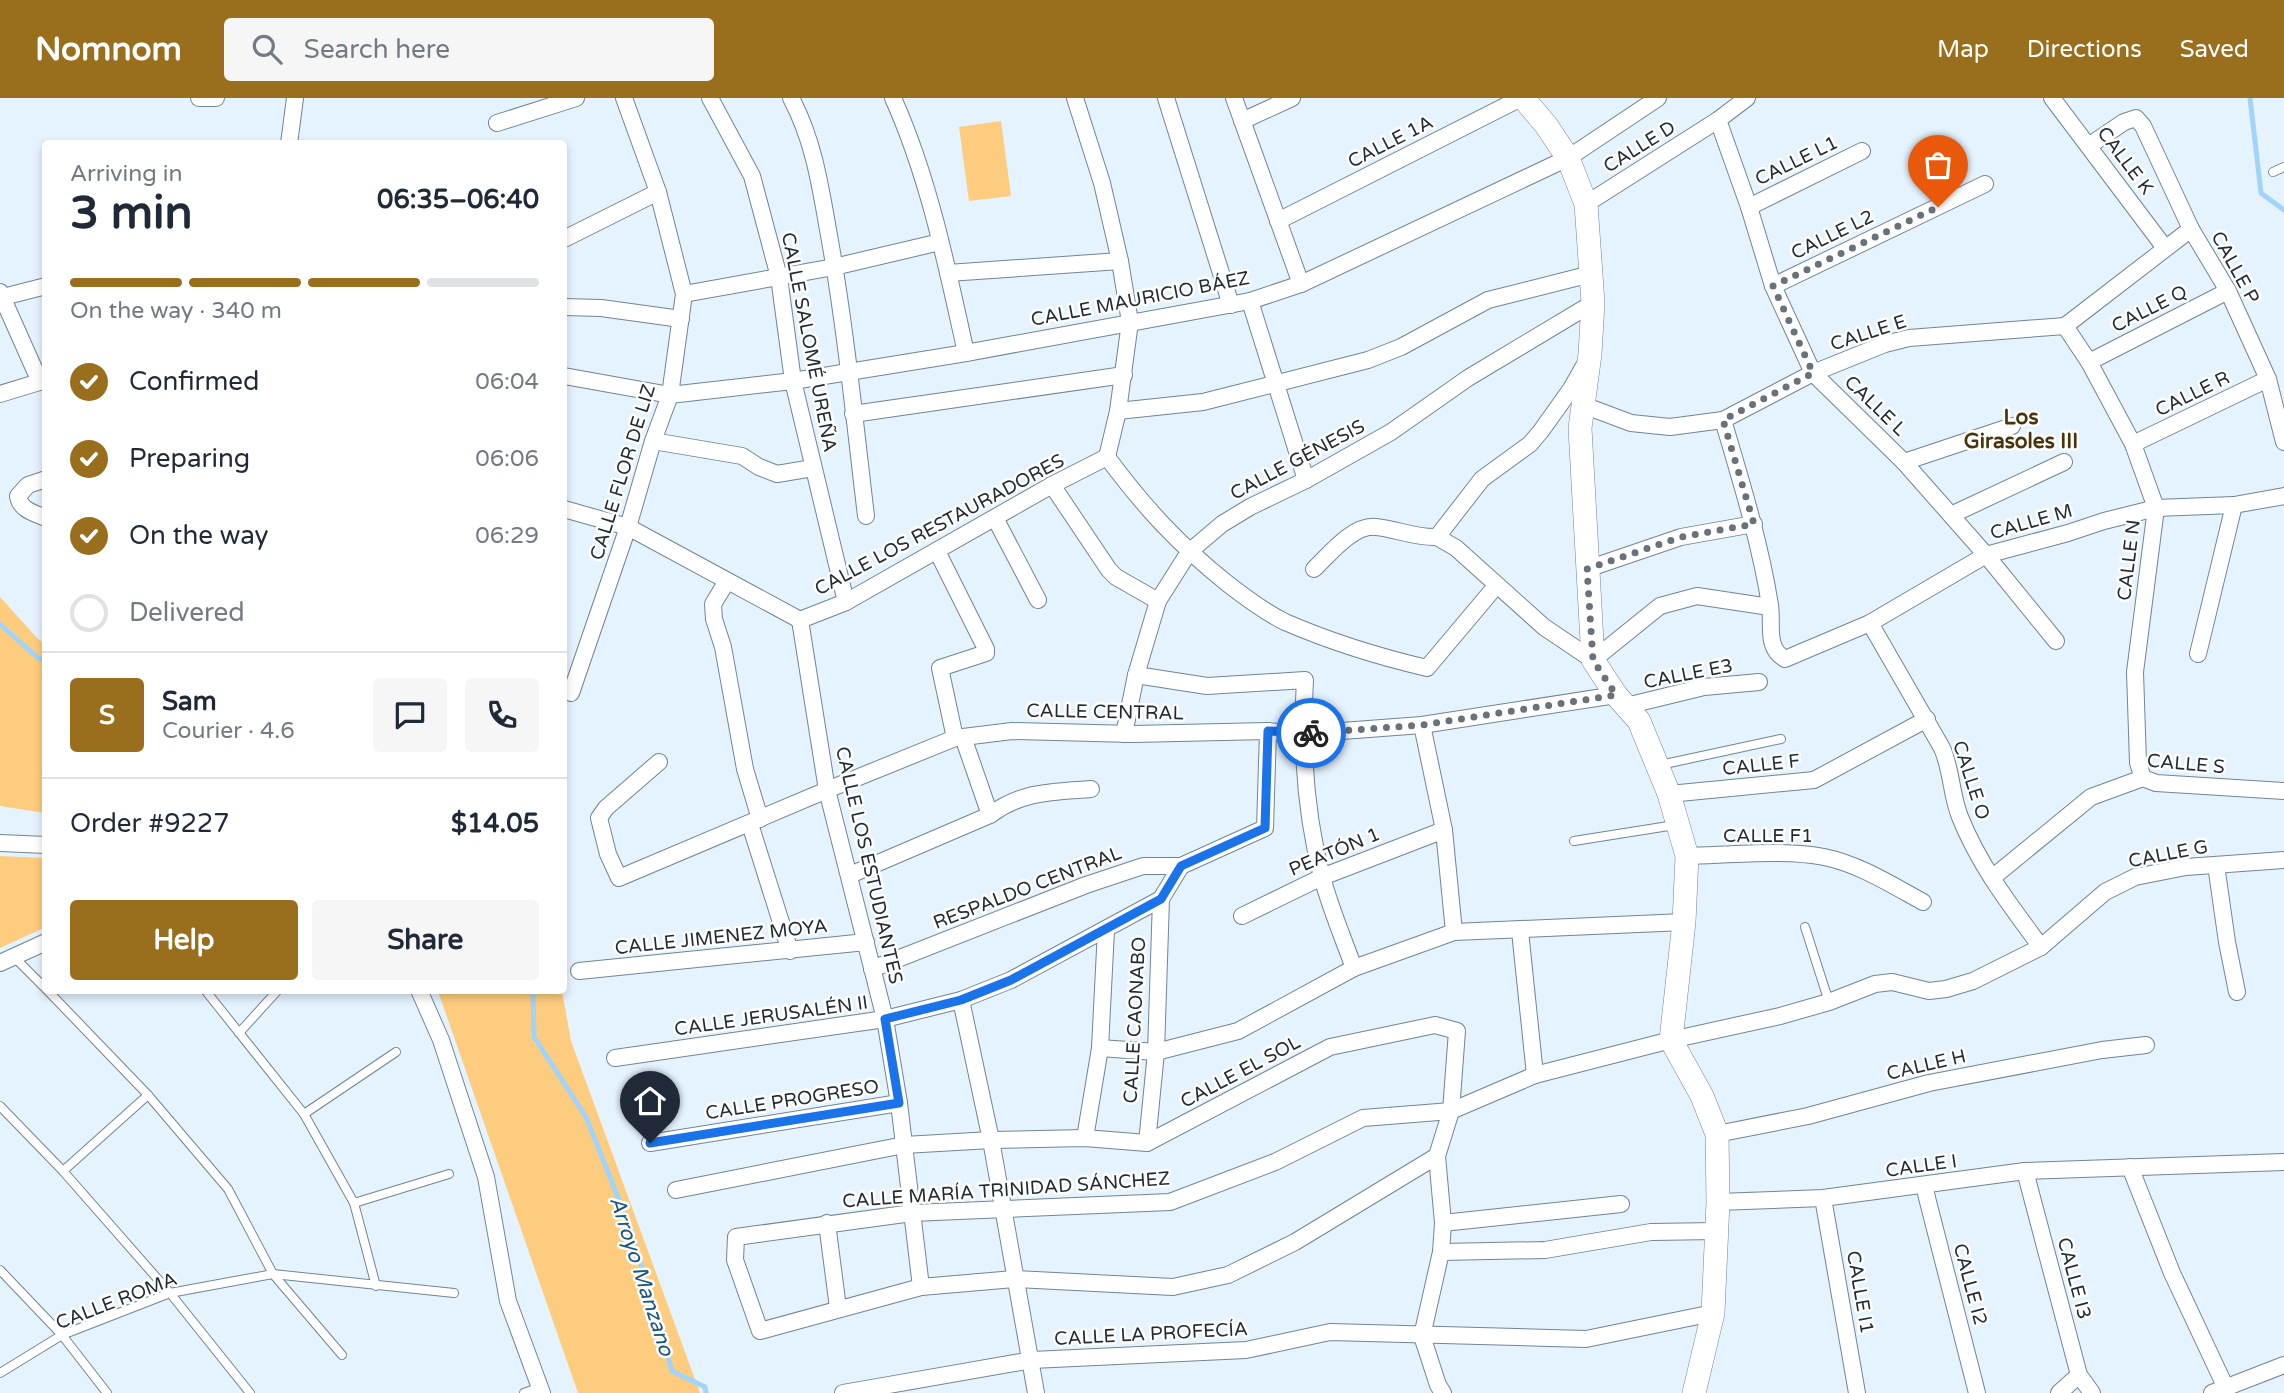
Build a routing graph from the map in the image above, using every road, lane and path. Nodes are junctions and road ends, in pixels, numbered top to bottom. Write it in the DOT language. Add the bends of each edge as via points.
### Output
graph roads {
  1 [pos="199,98"];
  2 [pos="216,98"];
  3 [pos="295,98"];
  4 [pos="576,98"];
  5 [pos="624,98"];
  6 [pos="709,98"];
  7 [pos="791,98"];
  8 [pos="893,98"];
  9 [pos="1075,98"];
  10 [pos="1166,98"];
  11 [pos="1234,98"];
  12 [pos="1292,98"];
  13 [pos="1522,98"];
  14 [pos="1658,98"];
  15 [pos="1747,98"];
  16 [pos="2052,98"];
  17 [pos="1718,120"];
  18 [pos="1242,121"];
  19 [pos="497,123"];
  20 [pos="290,140"];
  21 [pos="2090,145"];
  22 [pos="1862,151"];
  23 [pos="1568,158"];
  24 [pos="2284,167"];
  25 [pos="2273,172"];
  26 [pos="1985,184"];
  27 [pos="658,192"];
  28 [pos="1586,204"];
  29 [pos="1749,206"];
  30 [pos="1278,221"];
  31 [pos="2191,229"];
  32 [pos="567,238"];
  33 [pos="940,243"];
  34 [pos="2165,248"];
  35 [pos="1120,261"];
  36 [pos="834,267"];
  37 [pos="948,273"];
  38 [pos="1591,274"];
  39 [pos="779,277"];
  40 [pos="1301,284"];
  41 [pos="1773,286"];
  42 [pos="42,287"];
  43 [pos="2228,291"];
  44 [pos="684,294"];
  45 [pos="2,295"];
  46 [pos="1250,301"];
  47 [pos="1593,303"];
  48 [pos="1231,305"];
  49 [pos="567,307"];
  50 [pos="681,318"];
  51 [pos="1130,322"];
  52 [pos="2065,326"];
  53 [pos="966,353"];
  54 [pos="1590,354"];
  55 [pos="2089,362"];
  56 [pos="850,371"];
  57 [pos="1813,373"];
  58 [pos="1124,375"];
  59 [pos="567,377"];
  60 [pos="42,379"];
  61 [pos="2268,379"];
  62 [pos="793,380"];
  63 [pos="42,381"];
  64 [pos="1275,384"];
  65 [pos="0,394"];
  66 [pos="670,395"];
  67 [pos="1583,405"];
  68 [pos="1118,411"];
  69 [pos="853,414"];
  70 [pos="1723,420"];
  71 [pos="2012,426"];
  72 [pos="653,441"];
  73 [pos="2284,442"];
  74 [pos="2133,444"];
  75 [pos="1107,457"];
  76 [pos="1905,462"];
  77 [pos="2064,462"];
  78 [pos="813,468"];
  79 [pos="42,480"];
  80 [pos="1306,480"];
  81 [pos="1052,485"];
  82 [pos="2284,496"];
  83 [pos="2234,505"];
  84 [pos="2156,508"];
  85 [pos="567,510"];
  86 [pos="1951,515"];
  87 [pos="42,516"];
  88 [pos="866,516"];
  89 [pos="995,518"];
  90 [pos="1754,524"];
  91 [pos="628,527"];
  92 [pos="1437,537"];
  93 [pos="937,551"];
  94 [pos="1189,552"];
  95 [pos="1986,555"];
  96 [pos="1314,569"];
  97 [pos="1587,569"];
  98 [pos="727,581"];
  99 [pos="1496,586"];
  100 [pos="1038,600"];
  101 [pos="1157,601"];
  102 [pos="846,603"];
  103 [pos="1770,607"];
  104 [pos="800,620"];
  105 [pos="1870,623"];
  106 [pos="2056,641"];
  107 [pos="2198,654"];
  108 [pos="1593,660"];
  109 [pos="1136,675"];
  110 [pos="1759,682"];
  111 [pos="571,693"];
  112 [pos="1621,701"];
  113 [pos="1927,719"];
  114 [pos="1422,725"];
  115 [pos="1268,731"];
  116 [pos="1124,734"];
  117 [pos="1302,734"];
  118 [pos="959,738"];
  119 [pos="1780,739"];
  120 [pos="659,762"];
  121 [pos="1658,765"];
  122 [pos="2143,778"];
  123 [pos="1091,789"];
  124 [pos="827,790"];
  125 [pos="2284,791"];
  126 [pos="1669,794"];
  127 [pos="990,815"];
  128 [pos="755,822"];
  129 [pos="1678,825"];
  130 [pos="1444,830"];
  131 [pos="1574,841"];
  132 [pos="0,843"];
  133 [pos="42,845"];
  134 [pos="1687,856"];
  135 [pos="2284,860"];
  136 [pos="2216,865"];
  137 [pos="1181,866"];
  138 [pos="849,875"];
  139 [pos="1322,877"];
  140 [pos="1992,878"];
  141 [pos="1161,899"];
  142 [pos="1923,902"];
  143 [pos="1242,916"];
  144 [pos="1684,922"];
  145 [pos="1805,927"];
  146 [pos="1106,930"];
  147 [pos="1520,931"];
  148 [pos="1454,932"];
  149 [pos="866,942"];
  150 [pos="42,944"];
  151 [pos="2040,947"];
  152 [pos="790,951"];
  153 [pos="7,960"];
  154 [pos="1354,968"];
  155 [pos="872,969"];
  156 [pos="579,971"];
  157 [pos="42,976"];
  158 [pos="36,979"];
  159 [pos="42,986"];
  160 [pos="2237,992"];
  161 [pos="50,994"];
  162 [pos="208,994"];
  163 [pos="274,994"];
  164 [pos="421,994"];
  165 [pos="961,1000"];
  166 [pos="1829,1002"];
  167 [pos="885,1019"];
  168 [pos="239,1033"];
  169 [pos="1671,1040"];
  170 [pos="2146,1045"];
  171 [pos="1100,1048"];
  172 [pos="396,1052"];
  173 [pos="1156,1052"];
  174 [pos="615,1058"];
  175 [pos="1535,1075"];
  176 [pos="148,1095"];
  177 [pos="899,1103"];
  178 [pos="0,1106"];
  179 [pos="1451,1111"];
  180 [pos="304,1114"];
  181 [pos="1717,1134"];
  182 [pos="1085,1138"];
  183 [pos="991,1140"];
  184 [pos="650,1143"];
  185 [pos="1147,1143"];
  186 [pos="904,1145"];
  187 [pos="1437,1156"];
  188 [pos="2284,1162"];
  189 [pos="2130,1167"];
  190 [pos="63,1171"];
  191 [pos="2025,1171"];
  192 [pos="449,1174"];
  193 [pos="1924,1186"];
  194 [pos="676,1190"];
  195 [pos="1823,1198"];
  196 [pos="1718,1202"];
  197 [pos="354,1203"];
  198 [pos="1621,1204"];
  199 [pos="1002,1209"];
  200 [pos="912,1213"];
  201 [pos="827,1223"];
  202 [pos="1443,1223"];
  203 [pos="1716,1231"];
  204 [pos="1441,1251"];
  205 [pos="0,1270"];
  206 [pos="273,1274"];
  207 [pos="1014,1279"];
  208 [pos="376,1286"];
  209 [pos="920,1287"];
  210 [pos="170,1293"];
  211 [pos="454,1293"];
  212 [pos="838,1308"];
  213 [pos="1713,1313"];
  214 [pos="62,1335"];
  215 [pos="1422,1336"];
  216 [pos="342,1355"];
  217 [pos="1032,1360"];
  218 [pos="2284,1365"];
  219 [pos="0,1373"];
  220 [pos="2080,1375"];
  221 [pos="541,1390"];
  222 [pos="2219,1390"];
  223 [pos="107,1393"];
  224 [pos="250,1393"];
  225 [pos="524,1393"];
  226 [pos="842,1393"];
  227 [pos="1036,1393"];
  228 [pos="1443,1393"];
  229 [pos="1694,1393"];
  230 [pos="1857,1393"];
  231 [pos="1977,1393"];
  232 [pos="2059,1393"];
  233 [pos="2092,1393"];
  1 -- 2 [label="street"];
  3 -- 20 [label="street"];
  4 -- 19 [label="street"];
  5 -- 27 [label="street, CALLE FLOR DE LIZ"];
  6 -- 39 [label="street, CALLE SALOMÉ UREÑA" via="752,176"];
  7 -- 36 [label="street" via="815,158"];
  8 -- 33 [label="street" via="908,131"];
  9 -- 35 [label="street"];
  10 -- 48 [label="street"];
  11 -- 18 [label="street"];
  12 -- 18 [label="street"];
  13 -- 23 [label="street"];
  13 -- 30 [label="street, CALLE 1A"];
  14 -- 23 [label="street, CALLE MAURICIO BÁEZ"];
  15 -- 17 [label="street, CALLE D"];
  16 -- 21 [label="street, CALLE K"];
  17 -- 28 [label="street, CALLE D"];
  17 -- 29 [label="street, CALLE L"];
  18 -- 30 [label="street"];
  21 -- 31 [label="street, CALLE P" via="2136,118"];
  21 -- 34 [label="street, CALLE K"];
  22 -- 29 [label="street, CALLE L1"];
  23 -- 28 [label="street"];
  23 -- 40 [label="street, CALLE MAURICIO BÁEZ"];
  24 -- 25 [label="lane"];
  26 -- 41 [label="street, CALLE L2"];
  27 -- 32 [label="street"];
  27 -- 44 [label="street, CALLE FLOR DE LIZ"];
  28 -- 38 [label="street"];
  29 -- 41 [label="street, CALLE L"];
  30 -- 40 [label="street"];
  31 -- 34 [label="street"];
  31 -- 43 [label="street, CALLE P"];
  33 -- 36 [label="street"];
  33 -- 37 [label="street"];
  34 -- 52 [label="street"];
  35 -- 37 [label="street"];
  35 -- 51 [label="street"];
  36 -- 39 [label="street"];
  36 -- 56 [label="street"];
  37 -- 53 [label="street"];
  38 -- 47 [label="street"];
  38 -- 64 [label="street" via="1488,300 1401,347"];
  39 -- 44 [label="street"];
  39 -- 62 [label="street, CALLE SALOMÉ UREÑA"];
  40 -- 46 [label="street, CALLE MAURICIO BÁEZ"];
  41 -- 57 [label="street, CALLE L"];
  42 -- 45 [label="street"];
  43 -- 55 [label="street, CALLE Q"];
  43 -- 61 [label="street, CALLE P"];
  44 -- 50 [label="street, CALLE FLOR DE LIZ"];
  45 -- 60 [label="street"];
  46 -- 48 [label="street, CALLE MAURICIO BÁEZ"];
  46 -- 64 [label="street"];
  47 -- 54 [label="street"];
  47 -- 80 [label="street, CALLE GÉNESIS" via="1468,378 1391,432"];
  48 -- 51 [label="street, CALLE MAURICIO BÁEZ"];
  49 -- 50 [label="street"];
  50 -- 66 [label="street, CALLE FLOR DE LIZ"];
  51 -- 53 [label="street, CALLE MAURICIO BÁEZ"];
  51 -- 58 [label="street"];
  52 -- 55 [label="street, CALLE N"];
  52 -- 57 [label="street, CALLE E" via="1909,338"];
  53 -- 56 [label="street, CALLE MAURICIO BÁEZ"];
  54 -- 67 [label="street"];
  54 -- 92 [label="street" via="1541,431 1482,480"];
  55 -- 74 [label="street, CALLE N"];
  56 -- 62 [label="street, CALLE MAURICIO BÁEZ"];
  56 -- 69 [label="street"];
  57 -- 70 [label="street, CALLE E"];
  57 -- 76 [label="street, CALLE L"];
  58 -- 68 [label="street"];
  58 -- 69 [label="street"];
  59 -- 66 [label="street, CALLE MAURICIO BÁEZ"];
  61 -- 73 [label="street, CALLE P"];
  61 -- 74 [label="street, CALLE R"];
  62 -- 66 [label="street, CALLE MAURICIO BÁEZ"];
  62 -- 78 [label="street, CALLE SALOMÉ UREÑA"];
  63 -- 65 [label="street"];
  64 -- 68 [label="street" via="1203,402"];
  64 -- 80 [label="street"];
  66 -- 72 [label="street, CALLE FLOR DE LIZ"];
  67 -- 70 [label="street, CALLE E" via="1631,423 1670,427"];
  67 -- 97 [label="street" via="1580,428"];
  68 -- 75 [label="street"];
  69 -- 88 [label="street"];
  70 -- 90 [label="street"];
  71 -- 76 [label="street"];
  72 -- 78 [label="street" via="742,456 778,474"];
  72 -- 91 [label="street, CALLE FLOR DE LIZ"];
  74 -- 84 [label="street, CALLE N"];
  75 -- 81 [label="street, CALLE LOS RESTAURADORES"];
  75 -- 94 [label="street" via="1136,496"];
  76 -- 86 [label="street, CALLE L"];
  77 -- 86 [label="street"];
  78 -- 102 [label="street, CALLE SALOMÉ UREÑA"];
  79 -- 87 [label="street" via="28,485 18,496 25,510"];
  80 -- 94 [label="street, CALLE GÉNESIS" via="1222,524"];
  81 -- 89 [label="street, CALLE LOS RESTAURADORES"];
  81 -- 101 [label="street" via="1108,570"];
  82 -- 83 [label="street, CALLE M"];
  83 -- 84 [label="street, CALLE M"];
  83 -- 107 [label="street"];
  84 -- 95 [label="street, CALLE M"];
  84 -- 122 [label="street, CALLE N" via="2135,672 2138,763"];
  85 -- 91 [label="street"];
  86 -- 95 [label="street, CALLE L"];
  89 -- 93 [label="street, CALLE LOS RESTAURADORES"];
  89 -- 100 [label="street"];
  90 -- 97 [label="street" via="1681,537"];
  90 -- 103 [label="street"];
  91 -- 98 [label="street"];
  91 -- 111 [label="street, CALLE FLOR DE LIZ"];
  92 -- 96 [label="street" via="1367,527 1350,536"];
  92 -- 99 [label="street" via="1456,548"];
  93 -- 102 [label="street, CALLE LOS RESTAURADORES"];
  93 -- 118 [label="street" via="986,649 940,668"];
  94 -- 99 [label="street" via="1285,622 1427,668"];
  94 -- 101 [label="street, CALLE GÉNESIS"];
  95 -- 105 [label="street, CALLE M"];
  95 -- 106 [label="street, CALLE L"];
  97 -- 108 [label="street"];
  98 -- 104 [label="street"];
  98 -- 128 [label="street" via="713,604 714,619"];
  99 -- 108 [label="street"];
  101 -- 109 [label="street, CALLE GÉNESIS"];
  102 -- 104 [label="street, CALLE LOS RESTAURADORES"];
  103 -- 105 [label="street, CALLE M" via="1772,644 1785,659"];
  103 -- 108 [label="street" via="1697,596 1669,603"];
  104 -- 124 [label="street, CALLE LOS ESTUDIANTES"];
  105 -- 113 [label="street, CALLE O"];
  108 -- 112 [label="street"];
  109 -- 116 [label="street, CALLE GÉNESIS"];
  109 -- 117 [label="street" via="1207,686 1304,680"];
  110 -- 112 [label="street, CALLE E3"];
  112 -- 114 [label="street, CALLE CENTRAL"];
  112 -- 121 [label="street" via="1639,721"];
  113 -- 126 [label="street, CALLE F" via="1814,780"];
  113 -- 140 [label="street, CALLE O" via="1950,767 1958,813"];
  114 -- 117 [label="street, CALLE CENTRAL"];
  114 -- 130 [label="street"];
  115 -- 116 [label="street, CALLE CENTRAL"];
  115 -- 117 [label="street, CALLE CENTRAL"];
  115 -- 137 [label="street, RESPALDO CENTRAL" via="1265,828"];
  116 -- 118 [label="street, CALLE CENTRAL" via="1012,731"];
  117 -- 139 [label="street" via="1306,792"];
  118 -- 124 [label="street, CALLE CENTRAL"];
  118 -- 127 [label="street"];
  119 -- 121 [label="lane"];
  120 -- 128 [label="street, CALLE CENTRAL" via="599,818 619,878"];
  121 -- 126 [label="street"];
  122 -- 125 [label="street, CALLE S" via="2156,783"];
  122 -- 140 [label="street, CALLE S" via="2091,797"];
  123 -- 127 [label="street" via="1022,796"];
  124 -- 128 [label="street, CALLE CENTRAL"];
  124 -- 138 [label="street, CALLE LOS ESTUDIANTES"];
  126 -- 129 [label="street"];
  127 -- 138 [label="street"];
  128 -- 152 [label="street"];
  129 -- 131 [label="lane"];
  129 -- 134 [label="street"];
  130 -- 139 [label="street, PEATÓN 1"];
  130 -- 148 [label="street"];
  132 -- 133 [label="street"];
  134 -- 142 [label="street, CALLE F1" via="1824,857 1851,865"];
  134 -- 144 [label="street"];
  135 -- 136 [label="street, CALLE G"];
  136 -- 151 [label="street, CALLE G" via="2135,877 2105,892"];
  136 -- 160 [label="street"];
  137 -- 141 [label="street, CALLE JERUSALÉN II"];
  137 -- 155 [label="street, RESPALDO CENTRAL" via="1143,866"];
  138 -- 149 [label="street, CALLE LOS ESTUDIANTES"];
  139 -- 143 [label="street, PEATÓN 1"];
  139 -- 154 [label="street"];
  140 -- 151 [label="street, CALLE O"];
  141 -- 146 [label="street, CALLE JERUSALÉN II"];
  141 -- 173 [label="street, CALLE CAONABO"];
  144 -- 147 [label="street"];
  144 -- 169 [label="street"];
  145 -- 166 [label="lane"];
  146 -- 165 [label="street, CALLE JERUSALÉN II" via="1011,980"];
  146 -- 171 [label="street"];
  147 -- 148 [label="street"];
  147 -- 175 [label="street"];
  148 -- 154 [label="street"];
  149 -- 152 [label="street, CALLE JIMENEZ MOYA"];
  149 -- 155 [label="street, CALLE LOS ESTUDIANTES"];
  150 -- 153 [label="street"];
  151 -- 166 [label="street, CALLE G" via="1991,973 1946,989 1929,991 1884,983"];
  152 -- 156 [label="street, CALLE JIMENEZ MOYA"];
  153 -- 158 [label="lane"];
  154 -- 173 [label="street" via="1238,1031"];
  155 -- 167 [label="street, CALLE LOS ESTUDIANTES"];
  157 -- 158 [label="lane"];
  158 -- 159 [label="lane"];
  161 -- 176 [label="lane"];
  162 -- 168 [label="lane"];
  163 -- 168 [label="lane"];
  164 -- 221 [label="street" via="441,1040 486,1178 508,1301"];
  165 -- 167 [label="street, CALLE JERUSALÉN II"];
  165 -- 183 [label="street"];
  166 -- 169 [label="street, CALLE MARÍA TRINIDAD SÁNCHEZ"];
  167 -- 174 [label="street, CALLE JERUSALÉN II"];
  167 -- 177 [label="street, CALLE LOS ESTUDIANTES"];
  168 -- 180 [label="lane"];
  169 -- 175 [label="street, CALLE MARÍA TRINIDAD SÁNCHEZ"];
  169 -- 181 [label="street"];
  170 -- 181 [label="street, CALLE H" via="1929,1083 1808,1116"];
  171 -- 173 [label="street"];
  171 -- 182 [label="street"];
  172 -- 180 [label="lane"];
  173 -- 185 [label="street, CALLE CAONABO"];
  175 -- 179 [label="street, CALLE MARÍA TRINIDAD SÁNCHEZ"];
  176 -- 190 [label="lane"];
  176 -- 206 [label="lane" via="228,1189"];
  177 -- 184 [label="street, CALLE PROGRESO"];
  177 -- 186 [label="street, CALLE LOS ESTUDIANTES"];
  178 -- 190 [label="lane"];
  179 -- 185 [label="street, CALLE EL SOL" via="1457,1031 1435,1025 1330,1047"];
  179 -- 187 [label="street, CALLE EL SOL"];
  179 -- 199 [label="street, CALLE MARÍA TRINIDAD SÁNCHEZ" via="1363,1118 1275,1162 1170,1202"];
  180 -- 197 [label="lane"];
  181 -- 196 [label="street"];
  182 -- 183 [label="street"];
  182 -- 185 [label="street"];
  183 -- 186 [label="street"];
  183 -- 199 [label="street"];
  186 -- 194 [label="street"];
  186 -- 200 [label="street, CALLE LOS ESTUDIANTES"];
  187 -- 202 [label="street, CALLE EL SOL"];
  187 -- 207 [label="street" via="1295,1242 1228,1275 1173,1287"];
  188 -- 189 [label="street, CALLE I"];
  189 -- 191 [label="street, CALLE I"];
  189 -- 222 [label="street"];
  190 -- 210 [label="lane"];
  191 -- 193 [label="street, CALLE I"];
  191 -- 220 [label="street, CALLE I3"];
  192 -- 197 [label="lane"];
  193 -- 195 [label="street, CALLE I"];
  193 -- 231 [label="street, CALLE I2"];
  195 -- 196 [label="street, CALLE I"];
  195 -- 230 [label="street, CALLE I1"];
  196 -- 203 [label="street"];
  197 -- 208 [label="lane"];
  198 -- 202 [label="street"];
  199 -- 200 [label="street, CALLE MARÍA TRINIDAD SÁNCHEZ"];
  199 -- 207 [label="street"];
  200 -- 201 [label="street, CALLE MARÍA TRINIDAD SÁNCHEZ"];
  200 -- 209 [label="street, CALLE LOS ESTUDIANTES"];
  201 -- 212 [label="street"];
  201 -- 212 [label="street, CALLE MARÍA TRINIDAD SÁNCHEZ" via="736,1237 735,1260 760,1331"];
  202 -- 204 [label="street, CALLE EL SOL"];
  203 -- 204 [label="street" via="1651,1233 1545,1250"];
  203 -- 213 [label="street"];
  204 -- 215 [label="street, CALLE EL SOL"];
  205 -- 214 [label="lane"];
  206 -- 208 [label="lane, CALLE ROMA"];
  206 -- 210 [label="lane, CALLE ROMA"];
  206 -- 216 [label="lane"];
  207 -- 209 [label="street"];
  207 -- 217 [label="street"];
  208 -- 211 [label="lane, CALLE ROMA"];
  209 -- 212 [label="street"];
  210 -- 214 [label="lane, CALLE ROMA"];
  210 -- 224 [label="lane"];
  213 -- 215 [label="street, CALLE LA PROFECÍA" via="1586,1339"];
  213 -- 229 [label="street"];
  214 -- 219 [label="lane, CALLE ROMA"];
  214 -- 223 [label="lane"];
  215 -- 217 [label="street, CALLE LA PROFECÍA" via="1330,1332 1246,1350"];
  215 -- 228 [label="street"];
  217 -- 226 [label="street, CALLE LA PROFECÍA"];
  217 -- 227 [label="street"];
  218 -- 222 [label="street"];
  220 -- 232 [label="street"];
  220 -- 233 [label="street, CALLE I3"];
  221 -- 225 [label="lane"];
}
